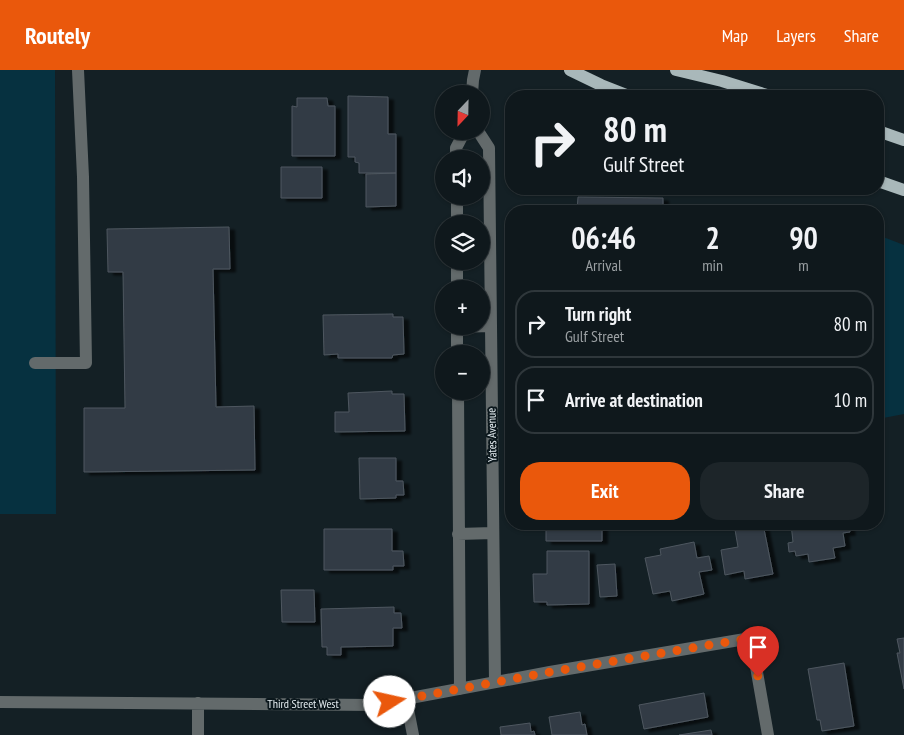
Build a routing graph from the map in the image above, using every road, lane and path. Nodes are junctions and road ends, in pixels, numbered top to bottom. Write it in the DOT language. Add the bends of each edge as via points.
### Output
graph roads {
  1 [pos="78,70"];
  2 [pos="475,70"];
  3 [pos="570,70"];
  4 [pos="676,70"];
  5 [pos="473,85"];
  6 [pos="614,90"];
  7 [pos="751,90"];
  8 [pos="884,134"];
  9 [pos="484,140"];
  10 [pos="904,140"];
  11 [pos="884,183"];
  12 [pos="904,190"];
  13 [pos="490,280"];
  14 [pos="490,326"];
  15 [pos="35,363"];
  16 [pos="458,400"];
  17 [pos="493,533"];
  18 [pos="458,534"];
  19 [pos="495,682"];
  20 [pos="460,689"];
  21 [pos="406,699"];
  22 [pos="0,702"];
  23 [pos="198,703"];
  24 [pos="198,735"];
  25 [pos="413,735"];
  26 [pos="768,735"];
  1 -- 15 [label="street" via="86,363"];
  2 -- 5 [label="street"];
  3 -- 6 [label="main road"];
  4 -- 7 [label="main road"];
  8 -- 10 [label="main road"];
  9 -- 13 [label="street, Yates Avenue" via="489,148"];
  11 -- 12 [label="main road"];
  14 -- 17 [label="street, Yates Avenue"];
  16 -- 18 [label="street"];
  17 -- 18 [label="street"];
  17 -- 19 [label="street, Yates Avenue"];
  18 -- 20 [label="street"];
  19 -- 20 [label="street, Third Street West"];
  19 -- 26 [label="street, Third Street West" via="751,638"];
  20 -- 21 [label="street, Third Street West"];
  21 -- 23 [label="street, Third Street West" via="373,704"];
  21 -- 25 [label="street"];
  22 -- 23 [label="street, Third Street West"];
  23 -- 24 [label="street"];
}
